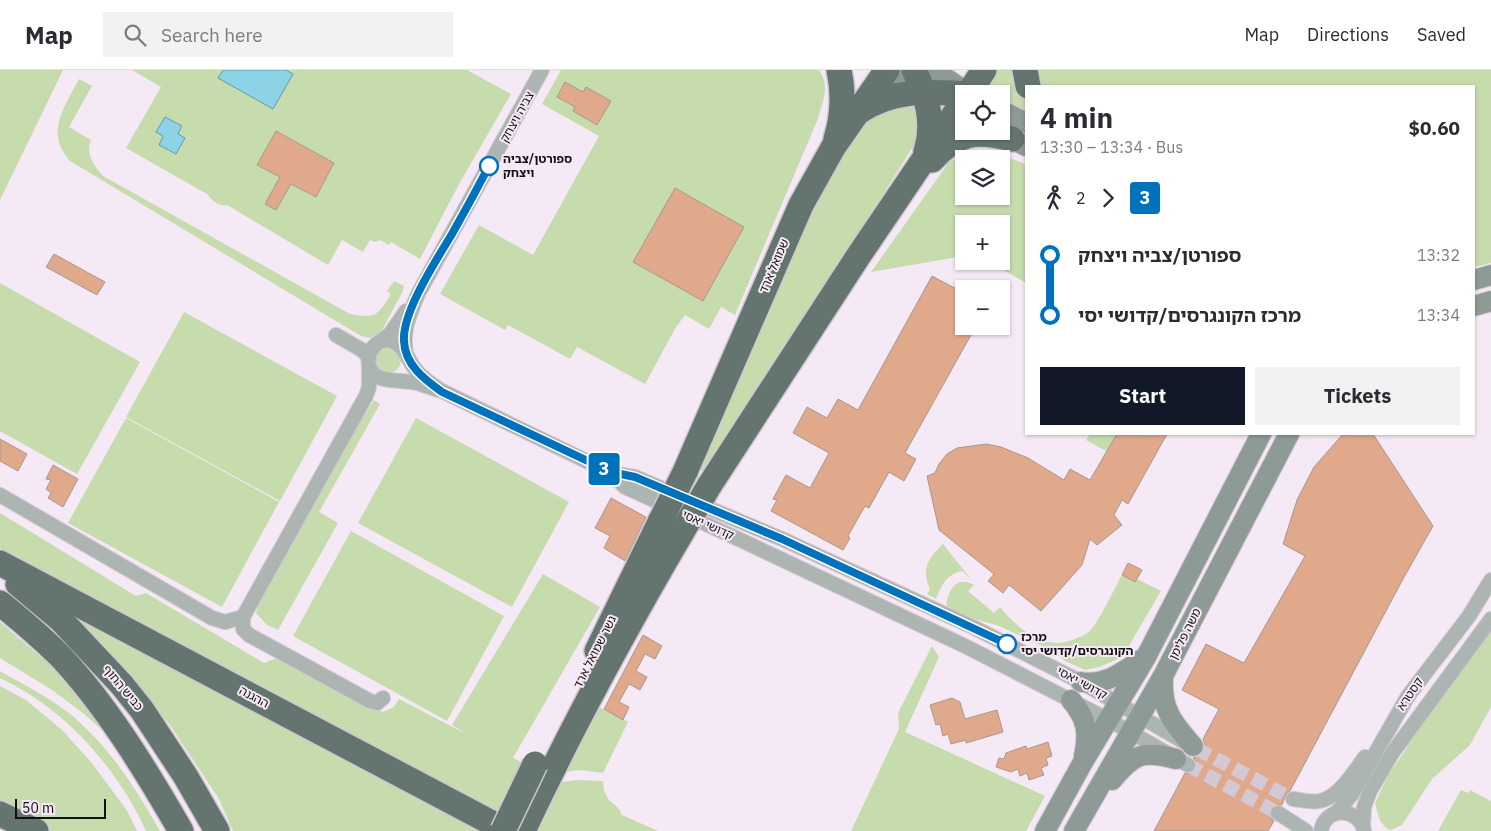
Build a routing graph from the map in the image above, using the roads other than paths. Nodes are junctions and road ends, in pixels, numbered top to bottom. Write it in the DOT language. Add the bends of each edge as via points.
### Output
graph roads {
  1 [pos="542,70"];
  2 [pos="839,70"];
  3 [pos="984,70"];
  4 [pos="1024,70"];
  5 [pos="884,71"];
  6 [pos="1028,85"];
  7 [pos="949,91"];
  8 [pos="858,113"];
  9 [pos="1015,135"];
  10 [pos="834,146"];
  11 [pos="924,158"];
  12 [pos="893,205"];
  13 [pos="1491,276"];
  14 [pos="1475,280"];
  15 [pos="418,294"];
  16 [pos="1491,301"];
  17 [pos="1475,307"];
  18 [pos="1475,307"];
  19 [pos="1491,307"];
  20 [pos="336,335"];
  21 [pos="378,343"];
  22 [pos="406,355"];
  23 [pos="369,361"];
  24 [pos="392,379"];
  25 [pos="442,392"];
  26 [pos="366,396"];
  27 [pos="1260,435"];
  28 [pos="1289,435"];
  29 [pos="611,472"];
  30 [pos="684,472"];
  31 [pos="0,495"];
  32 [pos="671,526"];
  33 [pos="0,563"];
  34 [pos="0,569"];
  35 [pos="1491,580"];
  36 [pos="0,603"];
  37 [pos="243,617"];
  38 [pos="1491,619"];
  39 [pos="1146,657"];
  40 [pos="1163,676"];
  41 [pos="1081,682"];
  42 [pos="383,698"];
  43 [pos="1071,700"];
  44 [pos="1114,712"];
  45 [pos="1393,721"];
  46 [pos="1135,724"];
  47 [pos="1189,755"];
  48 [pos="1083,762"];
  49 [pos="543,768"];
  50 [pos="1278,813"];
  51 [pos="0,814"];
  52 [pos="1332,815"];
  53 [pos="1079,823"];
  54 [pos="1363,828"];
  55 [pos="36,831"];
  56 [pos="181,831"];
  57 [pos="217,831"];
  58 [pos="503,831"];
  59 [pos="507,831"];
  60 [pos="523,831"];
  61 [pos="1045,831"];
  62 [pos="1306,831"];
  63 [pos="1320,831"];
  1 -- 15 [label="street, צביה ויצחק"];
  2 -- 10 [label="highway" via="842,108"];
  3 -- 7 [label="highway"];
  4 -- 6 [label="highway"];
  5 -- 7 [label="main road"];
  5 -- 8 [label="highway, שמואל ארד"];
  7 -- 8 [label="highway" via="899,94 872,103"];
  7 -- 11 [label="highway"];
  7 -- 11 [label="highway" via="928,108 931,127"];
  8 -- 10 [label="highway, שמואל ארד"];
  9 -- 12 [label="highway" via="983,133 958,138 938,153"];
  10 -- 30 [label="highway, שמואל ארד" via="788,234"];
  11 -- 12 [label="highway"];
  12 -- 32 [label="highway, גשר שמואל ארד, bridge" via="710,486"];
  13 -- 14 [label="main road"];
  15 -- 21 [label="street, צביה ויצחק" via="390,334"];
  15 -- 22 [label="street, צביה ויצחק" via="407,320"];
  16 -- 17 [label="main road"];
  18 -- 19 [label="street"];
  20 -- 23 [label="street" via="362,350"];
  21 -- 22 [label="street" via="392,341"];
  21 -- 23 [label="street"];
  22 -- 24 [label="street" via="407,365 398,377"];
  22 -- 25 [label="street, קדושי יאסי" via="421,376"];
  23 -- 24 [label="street" via="377,377"];
  23 -- 26 [label="street"];
  24 -- 25 [label="street, קדושי יאסי"];
  24 -- 26 [label="street"];
  25 -- 29 [label="street, קדושי יאסי"];
  26 -- 37 [label="street"];
  27 -- 39 [label="main road, משה פלימן"];
  28 -- 40 [label="main road, משה פלימן"];
  29 -- 41 [label="street, קדושי יאסי" via="635,477 782,539 975,628"];
  29 -- 43 [label="street, קדושי יאסי" via="625,487 966,646"];
  30 -- 32 [label="highway, גשר שמואל ארד, bridge"];
  31 -- 37 [label="street" via="212,618 225,622"];
  32 -- 49 [label="highway, גשר שמואל ארד" via="597,653"];
  33 -- 59 [label="highway, ההגנה"];
  34 -- 57 [label="highway, כביש החוף" via="61,620 122,685 186,776"];
  35 -- 45 [label="street, קסטרא"];
  36 -- 56 [label="highway" via="60,657 92,696 136,757"];
  37 -- 42 [label="street" via="243,629 249,634 370,701 377,703"];
  38 -- 54 [label="street, קסטרא" via="1393,752 1364,806"];
  39 -- 41 [label="main road" via="1102,682"];
  39 -- 44 [label="main road, משה פלימן"];
  40 -- 46 [label="main road, משה פלימן"];
  40 -- 47 [label="main road" via="1165,707"];
  41 -- 44 [label="street, קדושי יאסי"];
  43 -- 44 [label="street, קדושי יאסי"];
  43 -- 48 [label="main road" via="1085,721 1087,742"];
  44 -- 46 [label="street, קדושי יאסי"];
  44 -- 46 [label="street, קדושי יאסי"];
  44 -- 48 [label="main road, משה פלימן"];
  45 -- 52 [label="street, קסטרא" via="1352,794"];
  45 -- 52 [label="street" via="1332,796 1312,802 1290,798"];
  46 -- 47 [label="street"];
  46 -- 47 [label="street"];
  46 -- 53 [label="main road, משה פלימן"];
  47 -- 53 [label="main road" via="1156,754 1128,762"];
  48 -- 61 [label="main road, משה פלימן"];
  49 -- 58 [label="highway, גשר שמואל ארד, bridge"];
  49 -- 60 [label="highway, גשר שמואל ארד"];
  50 -- 62 [label="street"];
  51 -- 55 [label="highway"];
  52 -- 54 [label="street" via="1342,812 1354,815"];
  52 -- 63 [label="street, קסטרא" via="1324,821"];
}
